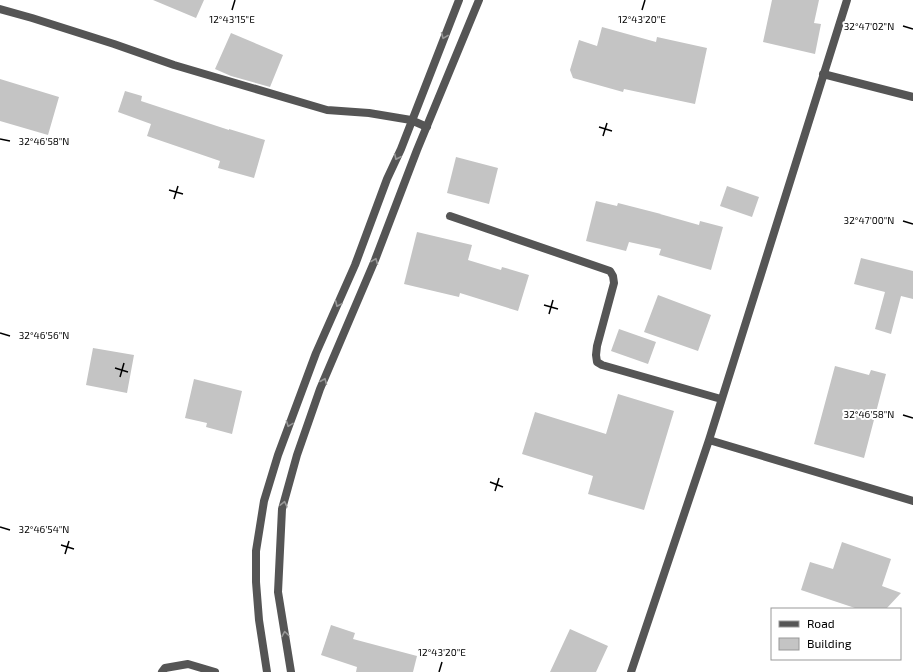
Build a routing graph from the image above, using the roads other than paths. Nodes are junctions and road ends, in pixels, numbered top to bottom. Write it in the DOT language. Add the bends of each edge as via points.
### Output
graph roads {
  1 [pos="459,0"];
  2 [pos="479,0"];
  3 [pos="847,0"];
  4 [pos="0,9"];
  5 [pos="823,74"];
  6 [pos="913,97"];
  7 [pos="412,120"];
  8 [pos="427,127"];
  9 [pos="450,216"];
  10 [pos="721,399"];
  11 [pos="709,440"];
  12 [pos="913,501"];
  13 [pos="162,672"];
  14 [pos="214,672"];
  15 [pos="267,672"];
  16 [pos="291,672"];
  17 [pos="631,672"];
  1 -- 7 [label="street, one-way"];
  2 -- 8 [label="street"];
  3 -- 5 [label="street"];
  4 -- 7 [label="street" via="326,110"];
  5 -- 6 [label="street"];
  5 -- 10 [label="street"];
  7 -- 8 [label="street"];
  7 -- 15 [label="street, one-way" via="355,265 316,353 278,455 264,501 256,551 256,582"];
  16 -- 8 [label="street, one-way" via="278,592 282,509 297,455 320,390"];
  9 -- 10 [label="street" via="610,271 614,276 614,283 597,346 597,362"];
  10 -- 11 [label="street"];
  11 -- 12 [label="street"];
  11 -- 17 [label="street"];
  13 -- 14 [label="street" via="165,668 188,664"];
}
